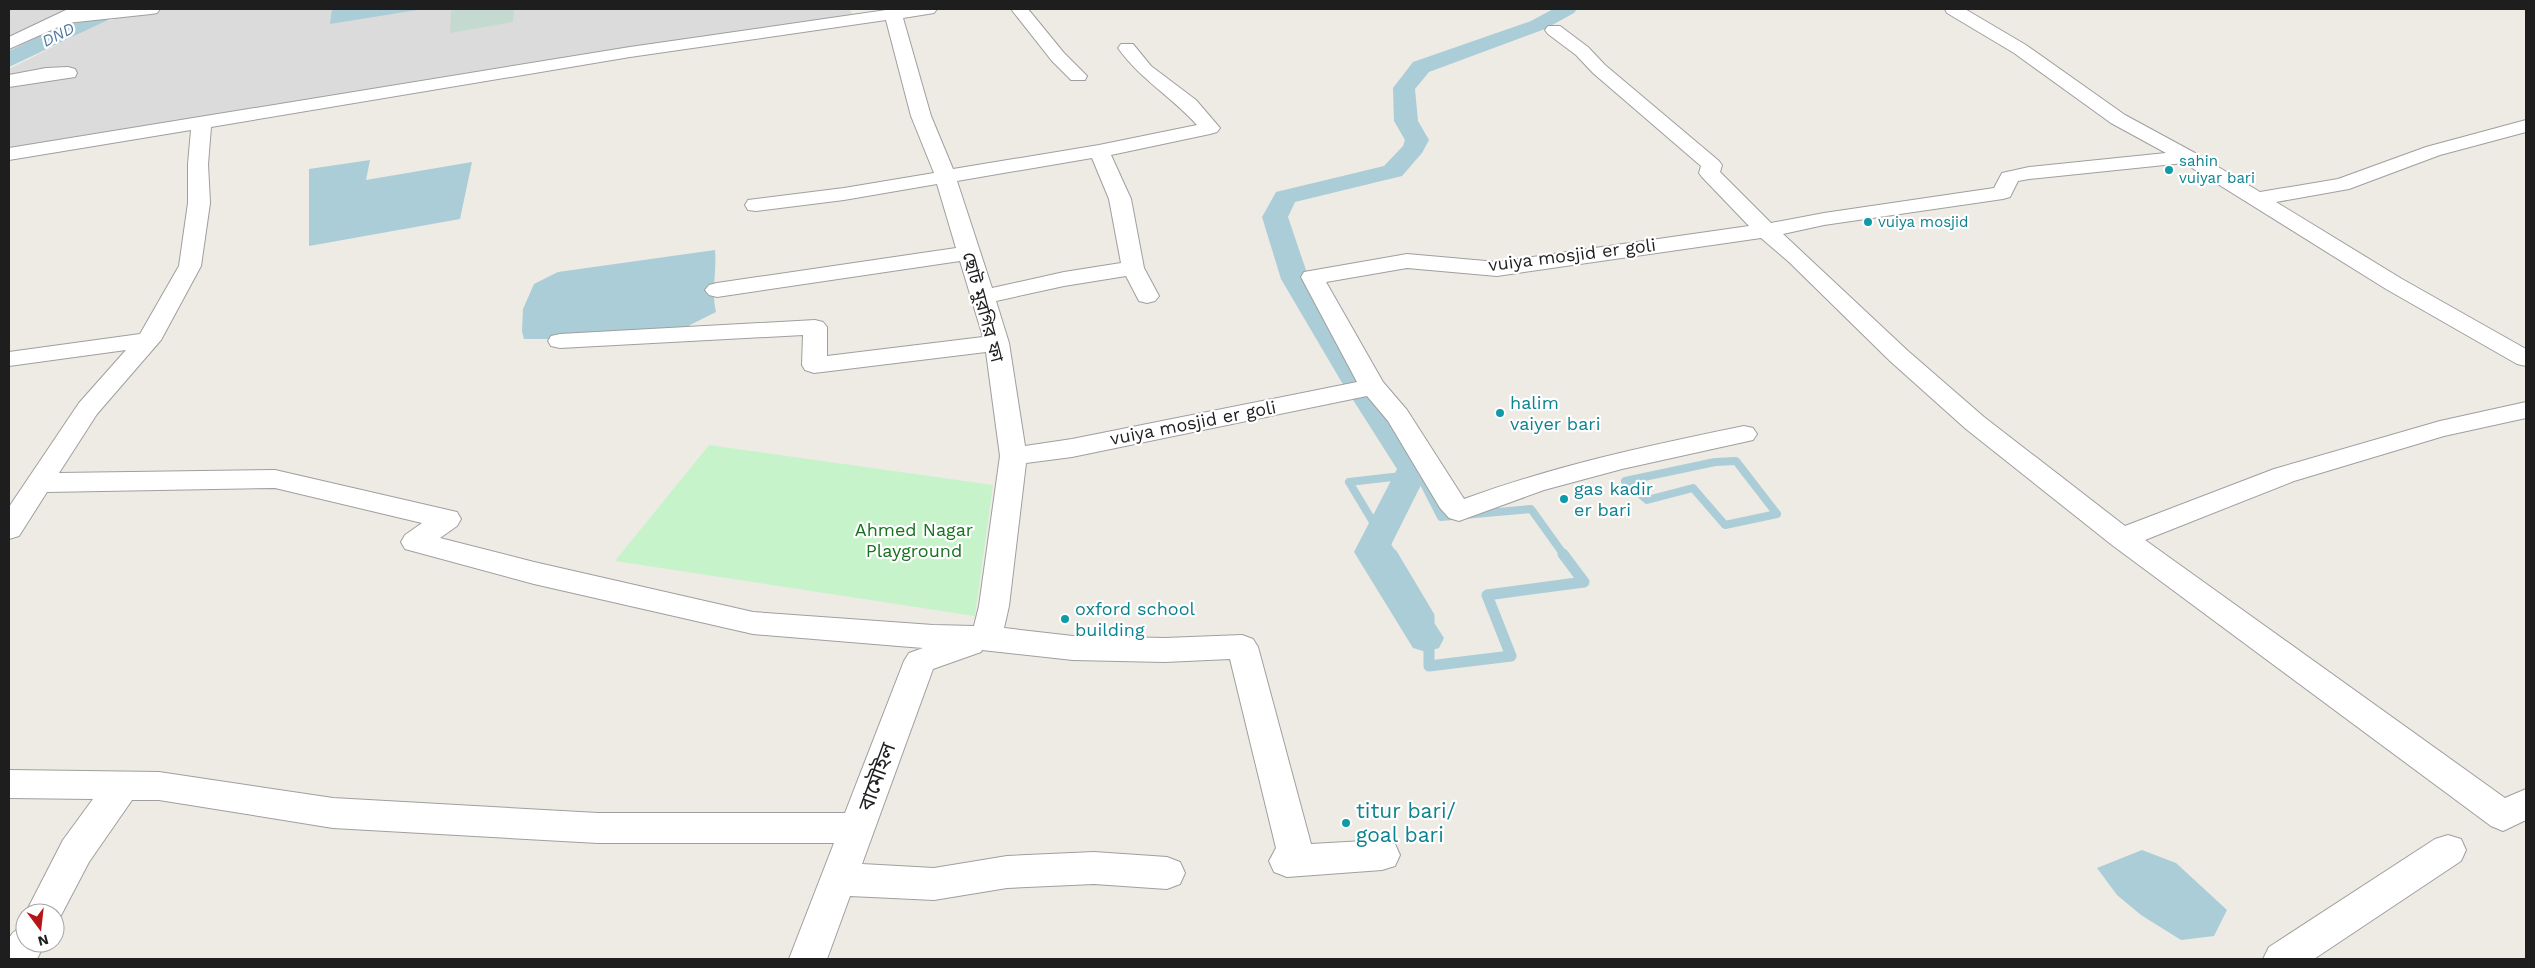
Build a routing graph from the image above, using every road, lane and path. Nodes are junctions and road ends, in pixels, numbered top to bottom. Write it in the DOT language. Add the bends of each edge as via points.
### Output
graph roads {
  1 [pos="151,9"];
  2 [pos="928,9"];
  3 [pos="1019,9"];
  4 [pos="1953,9"];
  5 [pos="83,12"];
  6 [pos="858,14"];
  7 [pos="893,14"];
  8 [pos="1554,30"];
  9 [pos="9,44"];
  10 [pos="1127,48"];
  11 [pos="68,73"];
  12 [pos="1078,76"];
  13 [pos="9,81"];
  14 [pos="202,122"];
  15 [pos="2526,126"];
  16 [pos="1099,151"];
  17 [pos="9,154"];
  18 [pos="2188,157"];
  19 [pos="945,175"];
  20 [pos="2257,199"];
  21 [pos="756,205"];
  22 [pos="1766,231"];
  23 [pos="969,253"];
  24 [pos="1133,268"];
  25 [pos="717,290"];
  26 [pos="1148,296"];
  27 [pos="983,298"];
  28 [pos="149,340"];
  29 [pos="560,341"];
  30 [pos="997,343"];
  31 [pos="9,359"];
  32 [pos="2526,359"];
  33 [pos="1372,386"];
  34 [pos="2526,410"];
  35 [pos="1744,434"];
  36 [pos="1013,456"];
  37 [pos="39,483"];
  38 [pos="9,530"];
  39 [pos="2122,538"];
  40 [pos="986,638"];
  41 [pos="9,784"];
  42 [pos="122,785"];
  43 [pos="2526,804"];
  44 [pos="858,828"];
  45 [pos="2448,850"];
  46 [pos="1382,855"];
  47 [pos="1166,873"];
  48 [pos="839,879"];
  49 [pos="48,903"];
  50 [pos="2288,958"];
  51 [pos="808,959"];
  1 -- 5 [label="street"];
  2 -- 7 [label="street"];
  3 -- 12 [label="street"];
  4 -- 18 [label="street" via="2020,49 2118,119"];
  5 -- 9 [label="street" via="62,18"];
  6 -- 7 [label="street"];
  6 -- 14 [label="street"];
  7 -- 19 [label="street, ছোট মুরগির ফা" via="921,116"];
  8 -- 22 [label="street" via="1712,165 1709,173"];
  10 -- 16 [label="street" via="1145,70 1189,104 1210,128"];
  11 -- 13 [label="street"];
  14 -- 17 [label="street"];
  14 -- 28 [label="street" via="199,203 190,266"];
  15 -- 20 [label="street" via="2434,151 2342,185"];
  16 -- 19 [label="street"];
  16 -- 24 [label="street" via="1120,199"];
  18 -- 20 [label="street"];
  18 -- 22 [label="street, vuiya mosjid er goli" via="2028,173 2009,177 2003,193 1824,219"];
  19 -- 21 [label="street" via="844,194"];
  19 -- 23 [label="street, ছোট মুরগির ফা"];
  20 -- 32 [label="street" via="2394,284"];
  22 -- 33 [label="street, vuiya mosjid er goli" via="1497,268 1407,261 1312,277"];
  22 -- 39 [label="street" via="1975,423"];
  23 -- 25 [label="street"];
  23 -- 27 [label="street, ছোট মুরগির ফা"];
  24 -- 26 [label="street"];
  24 -- 27 [label="street" via="1064,279"];
  27 -- 30 [label="street, ছোট মুরগির ফা"];
  28 -- 31 [label="street"];
  28 -- 37 [label="street" via="88,409"];
  29 -- 30 [label="street" via="815,327 814,365"];
  30 -- 36 [label="street, ছোট মুরগির ফা"];
  33 -- 35 [label="street" via="1398,416 1459,511 1535,483 1622,460"];
  33 -- 36 [label="street, vuiya mosjid er goli" via="1072,448"];
  34 -- 39 [label="street" via="2440,429 2284,475"];
  36 -- 40 [label="street, ছোট মুরগির ফা" via="994,606"];
  37 -- 38 [label="street"];
  37 -- 40 [label="street" via="275,479 447,519 415,542 670,605 753,622 932,637"];
  39 -- 43 [label="street" via="2503,816"];
  40 -- 44 [label="street, বামৌইল" via="920,662"];
  40 -- 46 [label="street" via="1073,648 1165,650 1242,647 1295,851 1287,862"];
  41 -- 42 [label="street"];
  42 -- 44 [label="street" via="159,786 333,813 598,828"];
  42 -- 49 [label="street" via="76,851"];
  44 -- 48 [label="street, বামৌইল"];
  45 -- 50 [label="street"];
  47 -- 48 [label="street" via="1094,868 1017,871 934,884"];
  48 -- 51 [label="street, বামৌইল"];
}
